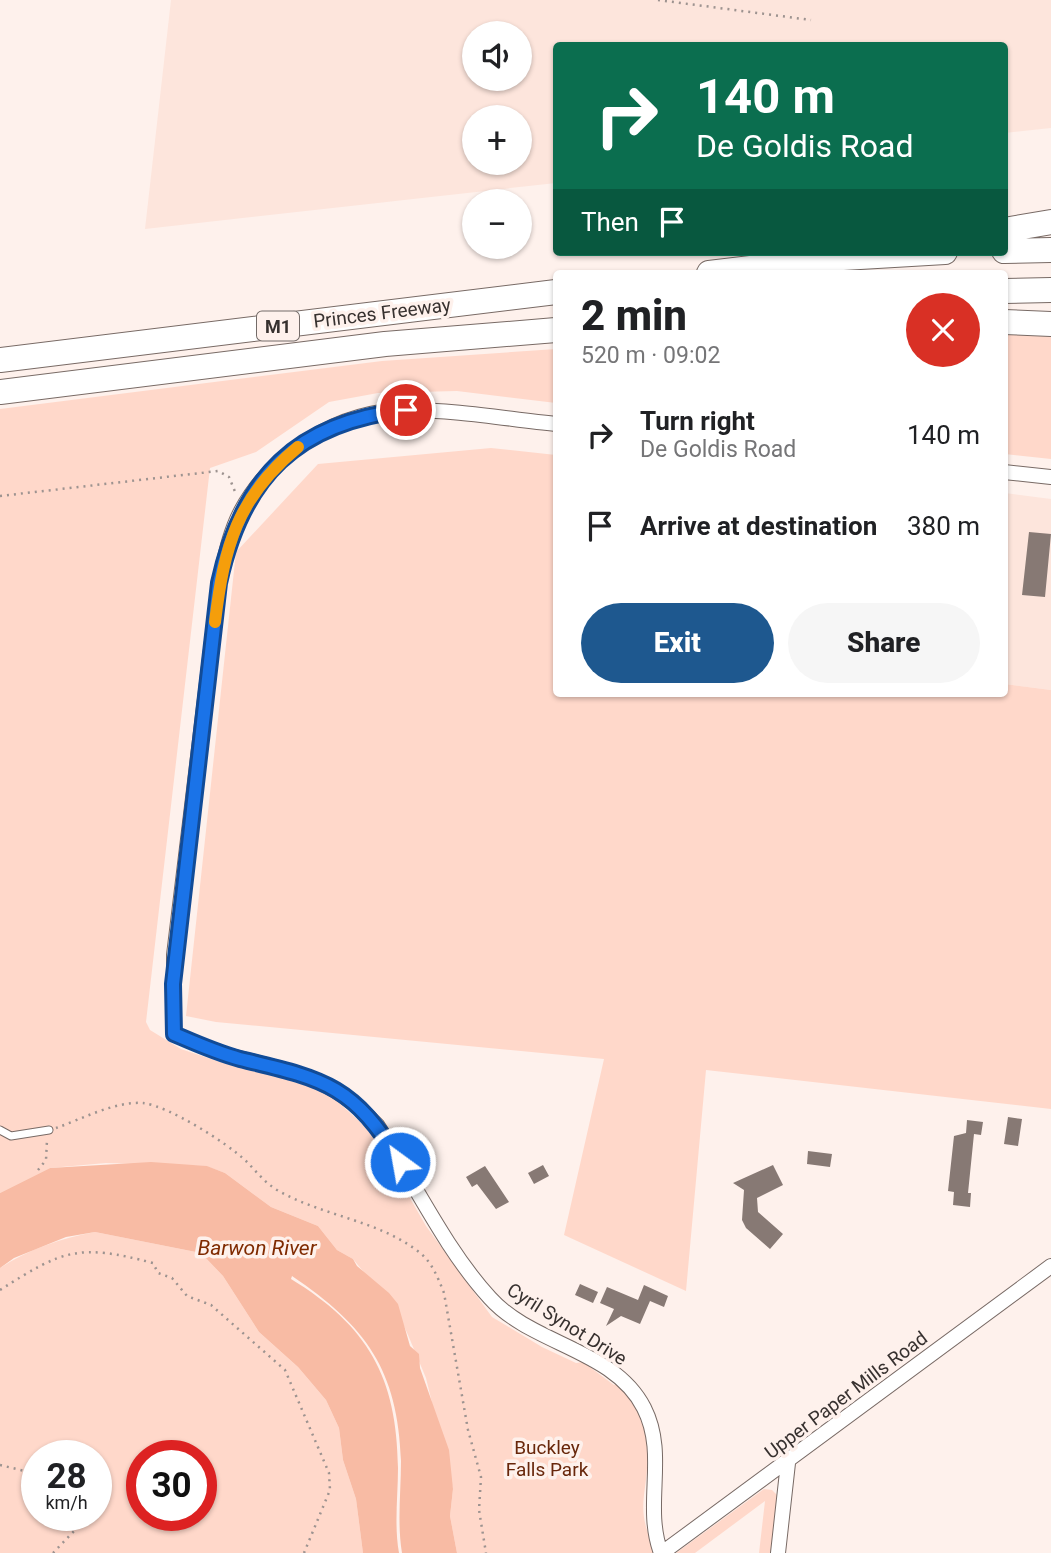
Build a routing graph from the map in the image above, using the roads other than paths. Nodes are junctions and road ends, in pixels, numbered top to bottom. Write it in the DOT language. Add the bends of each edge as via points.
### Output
graph roads {
  1 [pos="1051,222"];
  2 [pos="1008,229"];
  3 [pos="1051,250"];
  4 [pos="1008,251"];
  5 [pos="844,256"];
  6 [pos="877,256"];
  7 [pos="826,259"];
  8 [pos="734,270"];
  9 [pos="1051,290"];
  10 [pos="1008,291"];
  11 [pos="553,292"];
  12 [pos="1008,322"];
  13 [pos="1051,324"];
  14 [pos="553,330"];
  15 [pos="0,360"];
  16 [pos="0,392"];
  17 [pos="553,424"];
  18 [pos="1008,472"];
  19 [pos="1051,477"];
  20 [pos="0,1130"];
  21 [pos="49,1130"];
  22 [pos="1051,1266"];
  23 [pos="788,1463"];
  24 [pos="661,1553"];
  25 [pos="778,1553"];
  1 -- 2 [label="highway"];
  3 -- 4 [label="highway"];
  5 -- 7 [label="highway"];
  6 -- 7 [label="highway"];
  7 -- 8 [label="highway"];
  9 -- 10 [label="highway"];
  11 -- 15 [label="highway, Princes Freeway / M1"];
  12 -- 13 [label="highway"];
  14 -- 16 [label="highway, Princes Freeway / M1" via="372,345"];
  17 -- 24 [label="street, Cyril Synot Drive" via="406,410 366,414 305,441 281,461 242,510 228,542 219,583 174,955 174,1034 216,1052 318,1079 360,1107 377,1125 491,1300 514,1318 597,1363 635,1392 652,1424 657,1446 653,1522"];
  18 -- 19 [label="street"];
  20 -- 21 [label="lane" via="11,1136"];
  22 -- 23 [label="street, Upper Paper Mills Road"];
  23 -- 24 [label="street, Upper Paper Mills Road"];
  23 -- 25 [label="street"];
}
